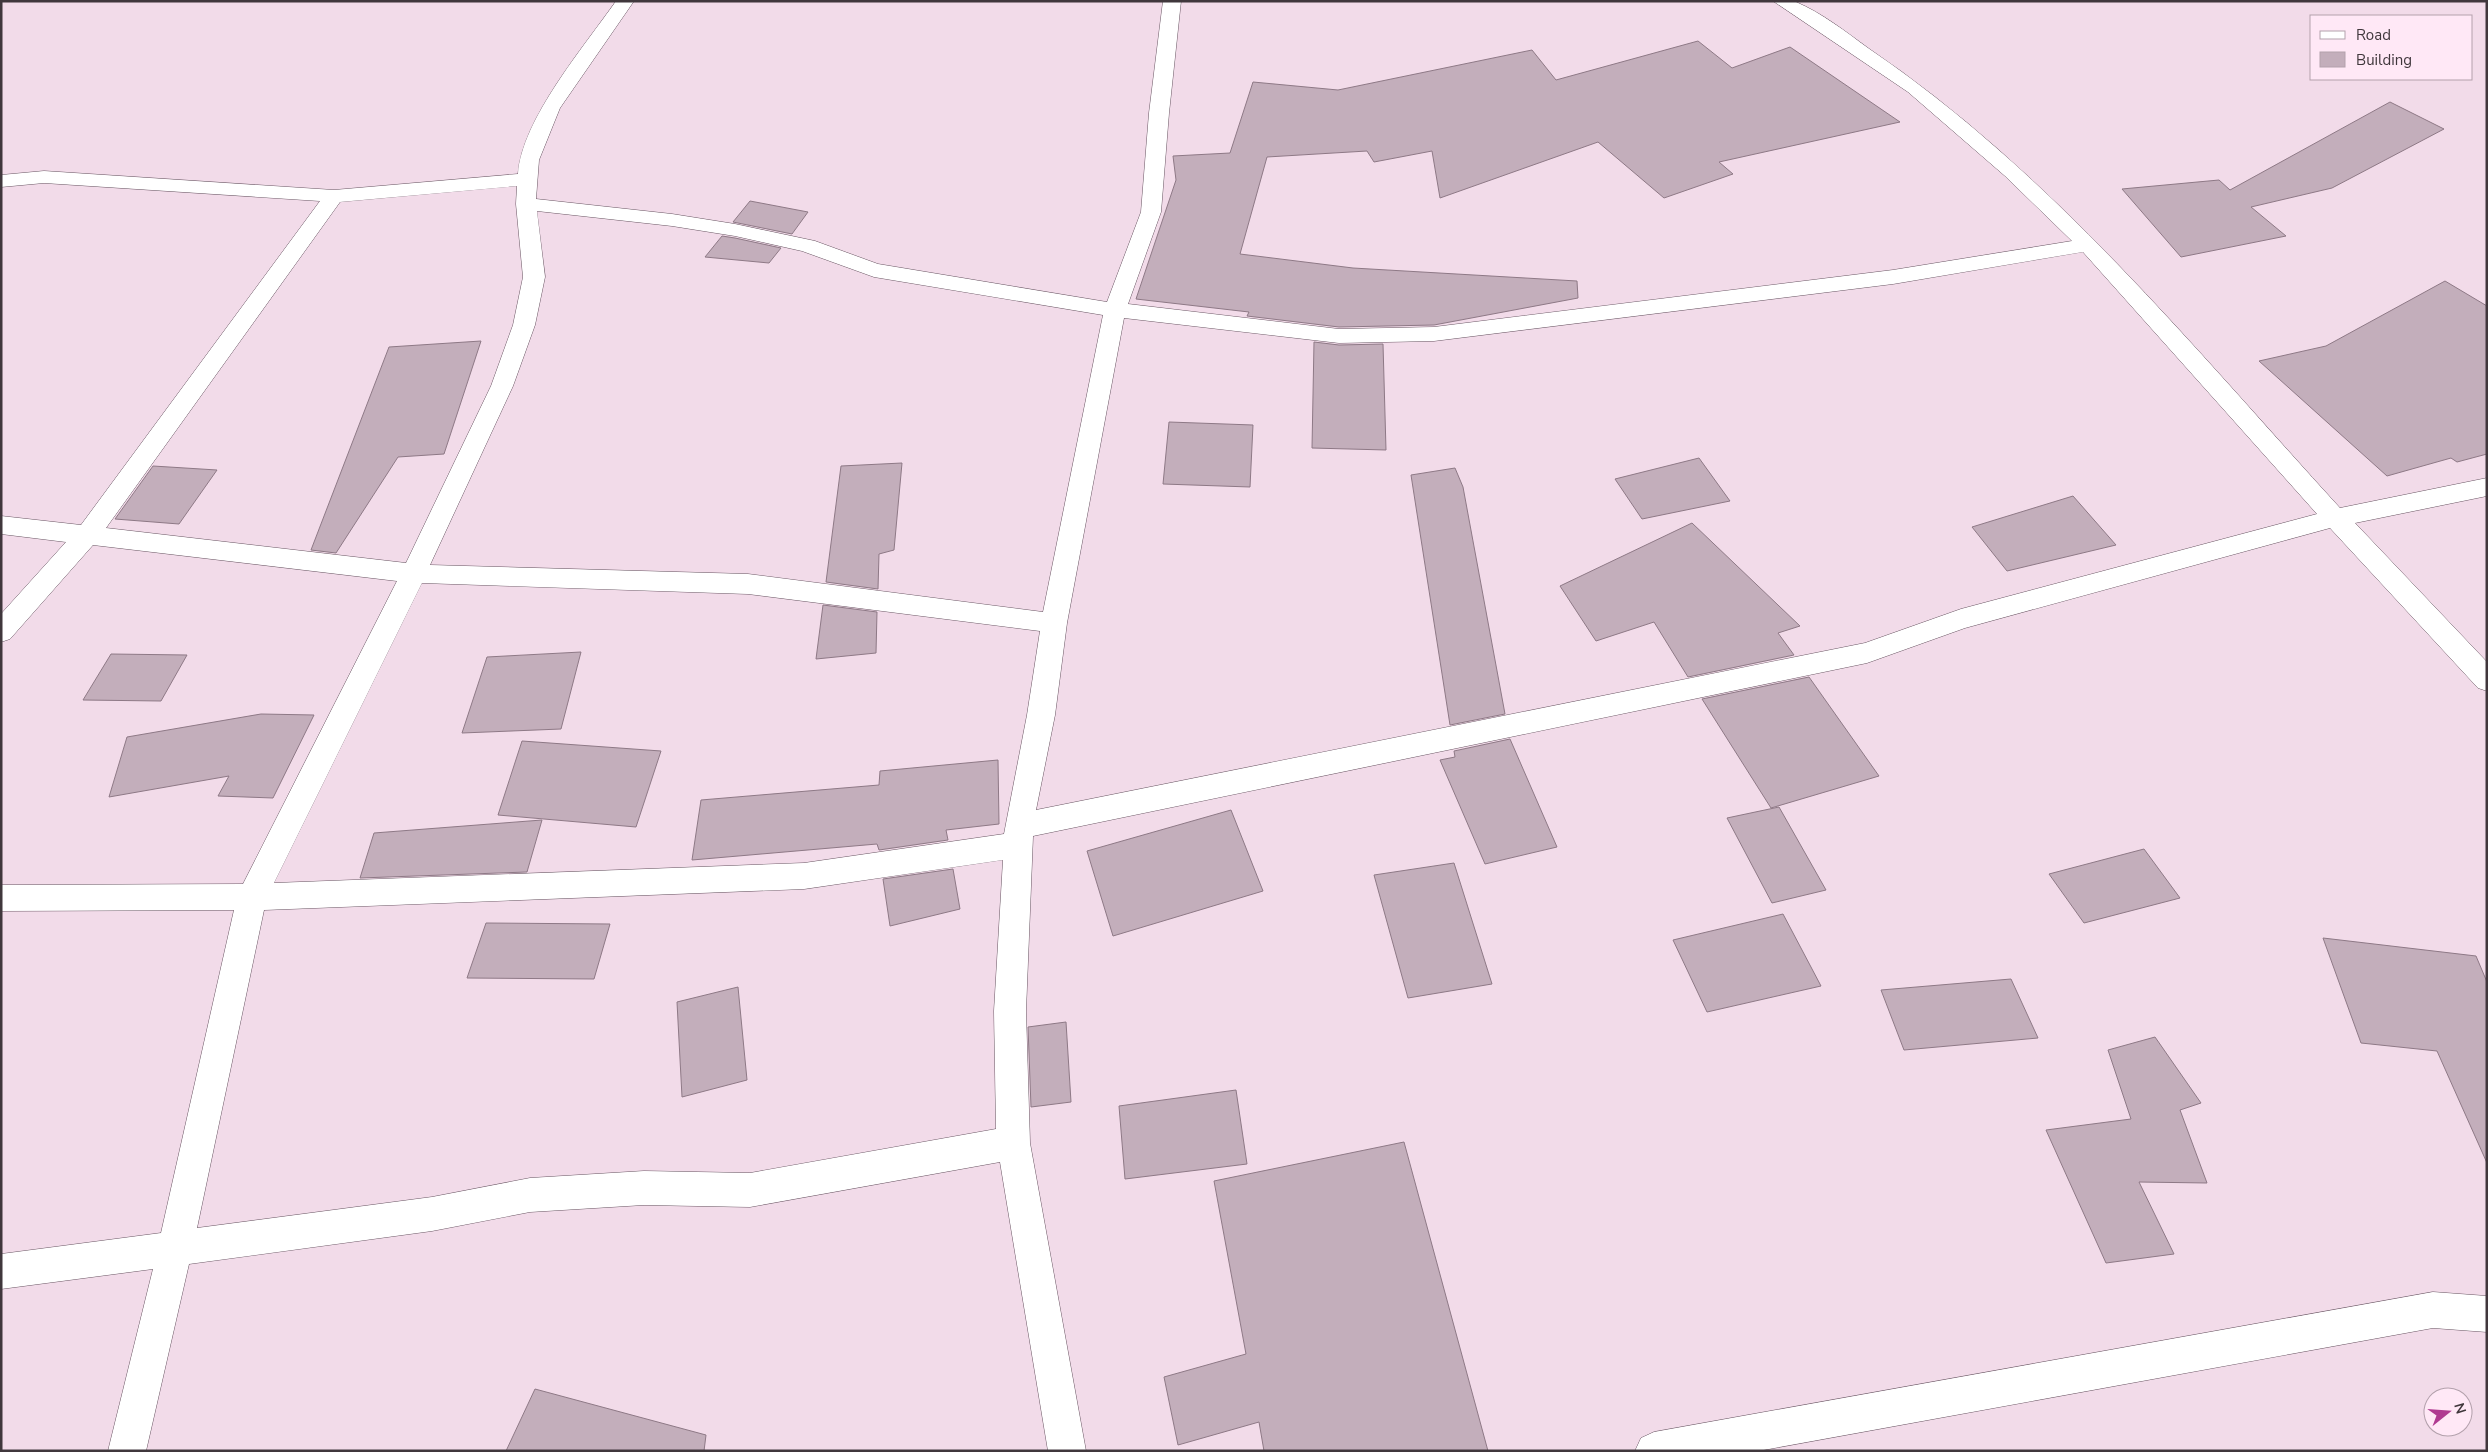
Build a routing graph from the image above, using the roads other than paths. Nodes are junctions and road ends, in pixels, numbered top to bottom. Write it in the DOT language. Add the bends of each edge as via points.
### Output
graph roads {
  1 [pos="625,1"];
  2 [pos="1172,1"];
  3 [pos="1782,1"];
  4 [pos="1,181"];
  5 [pos="527,192"];
  6 [pos="334,196"];
  7 [pos="2088,244"];
  8 [pos="1115,310"];
  9 [pos="2487,487"];
  10 [pos="2335,518"];
  11 [pos="1,526"];
  12 [pos="88,534"];
  13 [pos="414,573"];
  14 [pos="1054,622"];
  15 [pos="1,632"];
  16 [pos="2487,680"];
  17 [pos="1019,835"];
  18 [pos="252,897"];
  19 [pos="1,898"];
  20 [pos="1012,1143"];
  21 [pos="175,1249"];
  22 [pos="1,1272"];
  23 [pos="2487,1314"];
  24 [pos="127,1451"];
  25 [pos="1067,1451"];
  26 [pos="1654,1451"];
  1 -- 5 [label="street" via="551,108 530,160"];
  2 -- 8 [label="street" via="1151,212"];
  3 -- 7 [label="street" via="1832,30 1916,88"];
  4 -- 6 [label="street" via="44,177"];
  5 -- 6 [label="street"];
  5 -- 8 [label="street" via="808,246 874,270"];
  5 -- 13 [label="street" via="534,277 524,325 502,386"];
  6 -- 12 [label="street"];
  7 -- 8 [label="street" via="1893,277 1434,334 1339,336"];
  7 -- 10 [label="street"];
  8 -- 14 [label="street"];
  9 -- 10 [label="street"];
  10 -- 16 [label="street"];
  10 -- 17 [label="street" via="1961,619 1867,653"];
  11 -- 12 [label="street"];
  12 -- 13 [label="street"];
  12 -- 15 [label="street"];
  13 -- 14 [label="street" via="748,584"];
  13 -- 18 [label="street"];
  14 -- 17 [label="street"];
  17 -- 18 [label="street" via="804,876"];
  17 -- 20 [label="street" via="1010,1011"];
  18 -- 19 [label="street"];
  18 -- 21 [label="street"];
  20 -- 21 [label="street" via="750,1190 644,1188 530,1195 432,1214"];
  20 -- 25 [label="street"];
  21 -- 22 [label="street"];
  21 -- 24 [label="street"];
  23 -- 26 [label="street" via="2433,1310"];
}
